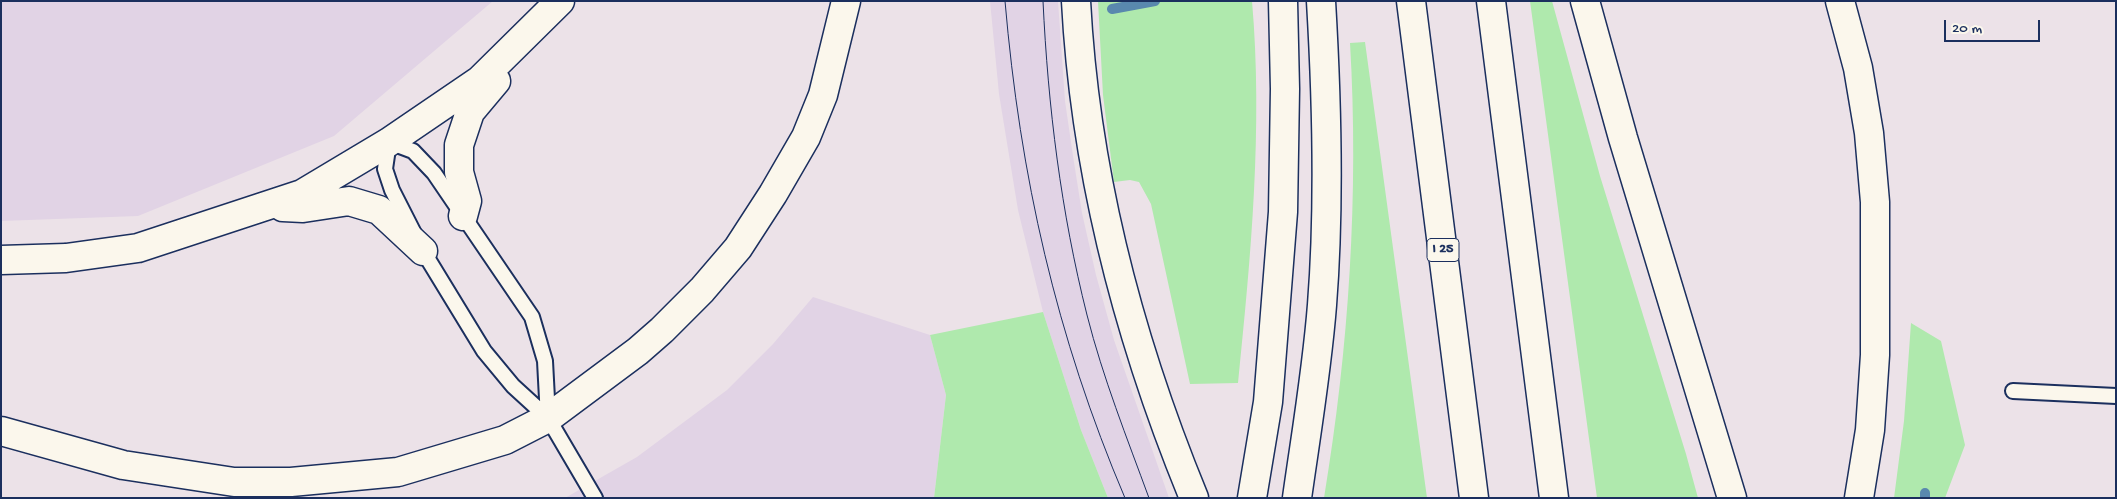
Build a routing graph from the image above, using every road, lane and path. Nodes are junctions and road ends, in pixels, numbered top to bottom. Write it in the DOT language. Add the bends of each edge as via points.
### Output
graph roads {
  1 [pos="560,1"];
  2 [pos="846,1"];
  3 [pos="1076,1"];
  4 [pos="1283,1"];
  5 [pos="1322,1"];
  6 [pos="1411,1"];
  7 [pos="1491,1"];
  8 [pos="1585,1"];
  9 [pos="1840,1"];
  10 [pos="508,53"];
  11 [pos="389,142"];
  12 [pos="264,206"];
  13 [pos="463,216"];
  14 [pos="424,251"];
  15 [pos="1,260"];
  16 [pos="2013,392"];
  17 [pos="2116,396"];
  18 [pos="548,418"];
  19 [pos="1,430"];
  20 [pos="595,498"];
  21 [pos="1194,498"];
  22 [pos="1252,498"];
  23 [pos="1296,498"];
  24 [pos="1474,498"];
  25 [pos="1554,498"];
  26 [pos="1732,498"];
  27 [pos="1859,498"];
  1 -- 10 [label="main road"];
  2 -- 18 [label="main road" via="824,95 806,137 738,248 662,330"];
  3 -- 21 [label="main road" via="1088,127 1116,263 1151,386"];
  4 -- 22 [label="main road" via="1282,212 1268,402"];
  5 -- 23 [label="main road" via="1327,200 1323,285 1314,383"];
  6 -- 24 [label="main road, I 25"];
  7 -- 25 [label="main road"];
  8 -- 26 [label="main road" via="1622,138"];
  9 -- 27 [label="main road" via="1858,68 1869,133 1875,202 1875,355 1870,430"];
  10 -- 11 [label="main road" via="480,80"];
  10 -- 13 [label="main road" via="502,74 470,112 459,145 459,172 467,201"];
  11 -- 12 [label="main road" via="302,194"];
  11 -- 13 [label="lane" via="413,151 434,173"];
  11 -- 14 [label="lane" via="385,169 392,190"];
  12 -- 14 [label="main road" via="303,208 348,201 378,210"];
  12 -- 15 [label="main road" via="138,248 66,258"];
  13 -- 18 [label="lane" via="532,317 545,361"];
  14 -- 18 [label="lane" via="484,351 512,386"];
  16 -- 17 [label="lane"];
  18 -- 19 [label="main road" via="506,440 398,472 291,482 234,482 123,465"];
  18 -- 20 [label="lane"];
}
